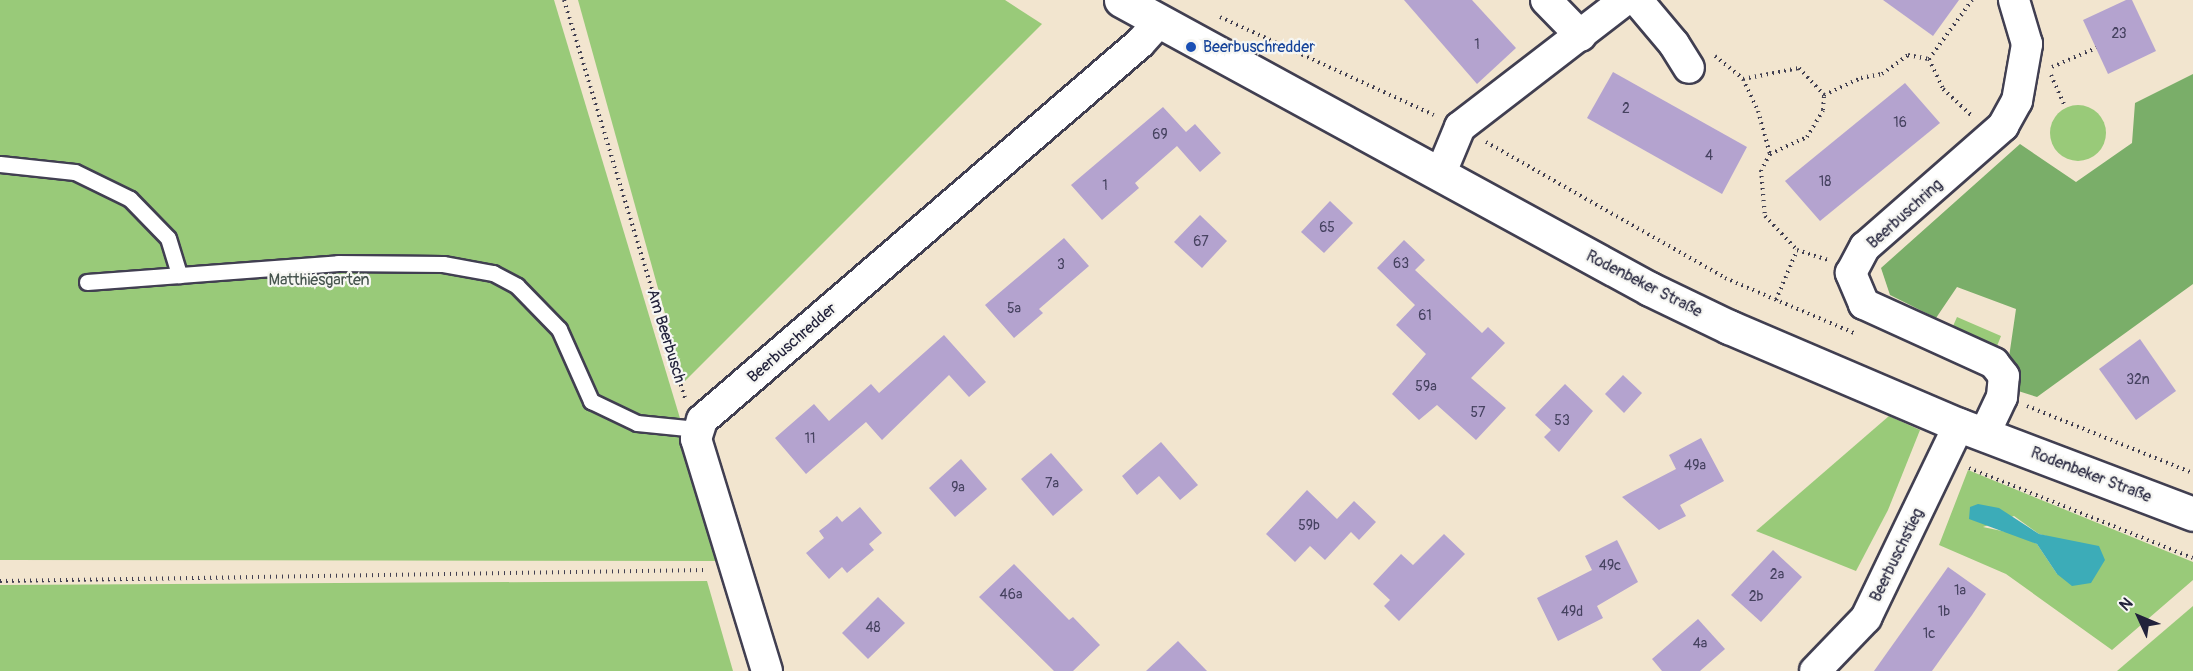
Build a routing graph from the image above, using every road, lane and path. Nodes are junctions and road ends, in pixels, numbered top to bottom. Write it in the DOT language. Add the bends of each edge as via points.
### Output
graph roads {
  1 [pos="564,0"];
  2 [pos="1121,0"];
  3 [pos="1546,0"];
  4 [pos="1625,0"];
  5 [pos="1637,0"];
  6 [pos="1972,0"];
  7 [pos="2014,0"];
  8 [pos="1215,15"];
  9 [pos="1160,21"];
  10 [pos="1581,36"];
  11 [pos="2096,48"];
  12 [pos="1682,56"];
  13 [pos="1929,59"];
  14 [pos="1743,79"];
  15 [pos="1824,95"];
  16 [pos="2065,107"];
  17 [pos="2003,126"];
  18 [pos="1460,127"];
  19 [pos="1770,154"];
  20 [pos="0,164"];
  21 [pos="1440,175"];
  22 [pos="1797,250"];
  23 [pos="1851,273"];
  24 [pos="179,275"];
  25 [pos="87,282"];
  26 [pos="1776,300"];
  27 [pos="1862,337"];
  28 [pos="2002,397"];
  29 [pos="697,429"];
  30 [pos="1972,430"];
  31 [pos="1944,456"];
  32 [pos="2193,473"];
  33 [pos="2193,514"];
  34 [pos="2193,558"];
  35 [pos="735,569"];
  36 [pos="0,581"];
  37 [pos="767,671"];
  38 [pos="1815,671"];
  1 -- 29 [label="path, Am Beerbusch"];
  2 -- 9 [label="street, Rodenbeker Straße"];
  3 -- 10 [label="street"];
  4 -- 10 [label="street"];
  5 -- 12 [label="street"];
  6 -- 13 [label="path"];
  7 -- 17 [label="street, Beerbuschring" via="2027,44 2017,101"];
  8 -- 18 [label="path"];
  9 -- 21 [label="street, Rodenbeker Straße"];
  9 -- 29 [label="street, Beerbuschredder" via="1140,43 702,420"];
  10 -- 18 [label="street"];
  11 -- 16 [label="path" via="2048,69"];
  12 -- 14 [label="path" via="1718,56"];
  13 -- 15 [label="path" via="1908,55 1882,74 1861,78"];
  13 -- 17 [label="path" via="1943,89 1977,122"];
  14 -- 15 [label="path" via="1799,69"];
  14 -- 19 [label="path" via="1758,111"];
  15 -- 19 [label="path" via="1823,110 1807,137"];
  17 -- 23 [label="street, Beerbuschring" via="1865,248"];
  18 -- 21 [label="street"];
  18 -- 26 [label="path" via="1725,278"];
  19 -- 22 [label="path" via="1761,170 1765,216"];
  20 -- 24 [label="lane" via="75,172 130,199 168,238"];
  21 -- 30 [label="street, Rodenbeker Straße" via="1650,289 1729,327"];
  22 -- 23 [label="path" via="1848,267"];
  22 -- 26 [label="path"];
  23 -- 28 [label="street" via="1864,304 1994,363 2004,376"];
  24 -- 25 [label="lane"];
  24 -- 29 [label="lane" via="338,263 443,264 493,273 517,286 559,329 591,401 637,423"];
  26 -- 27 [label="path"];
  28 -- 30 [label="street"];
  28 -- 32 [label="path"];
  29 -- 35 [label="street" via="696,439"];
  30 -- 31 [label="street, Beerbuschstieg"];
  30 -- 33 [label="street, Rodenbeker Straße"];
  31 -- 34 [label="path"];
  31 -- 38 [label="street, Beerbuschstieg" via="1866,618"];
  35 -- 36 [label="path"];
  35 -- 37 [label="street"];
}
